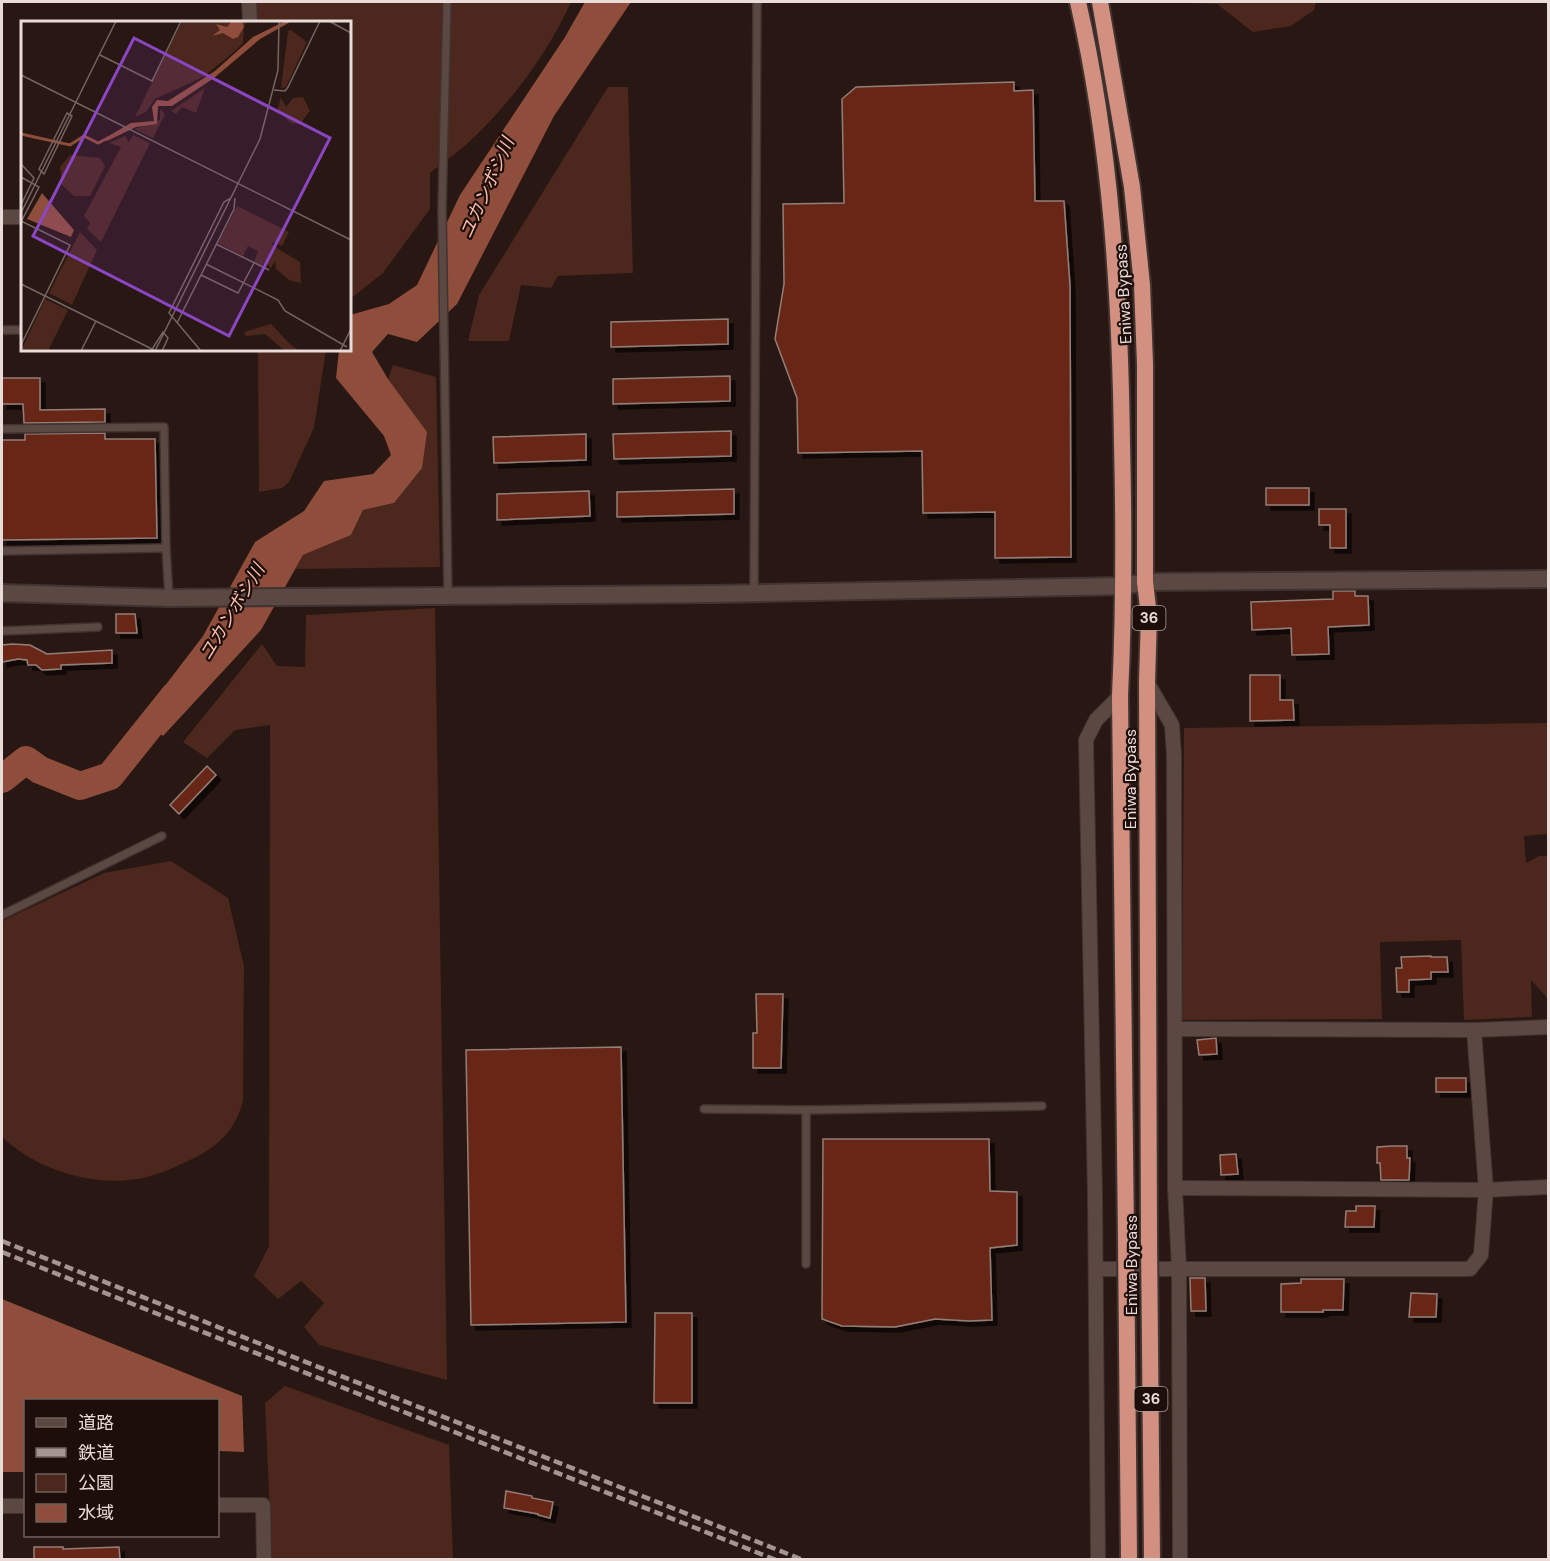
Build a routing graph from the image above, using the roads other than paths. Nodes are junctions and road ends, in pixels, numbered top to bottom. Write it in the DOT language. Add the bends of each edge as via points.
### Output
graph roads {
  1 [pos="249,2"];
  2 [pos="447,2"];
  3 [pos="757,2"];
  4 [pos="1078,2"];
  5 [pos="1101,2"];
  6 [pos="249,21"];
  7 [pos="2,217"];
  8 [pos="21,217"];
  9 [pos="2,330"];
  10 [pos="21,330"];
  11 [pos="2,429"];
  12 [pos="166,548"];
  13 [pos="2,551"];
  14 [pos="1548,579"];
  15 [pos="1145,582"];
  16 [pos="1124,586"];
  17 [pos="754,592"];
  18 [pos="2,593"];
  19 [pos="448,594"];
  20 [pos="169,598"];
  21 [pos="98,627"];
  22 [pos="2,631"];
  23 [pos="1147,682"];
  24 [pos="1120,696"];
  25 [pos="162,836"];
  26 [pos="2,915"];
  27 [pos="1548,1027"];
  28 [pos="1175,1029"];
  29 [pos="1474,1030"];
  30 [pos="1042,1106"];
  31 [pos="704,1109"];
  32 [pos="806,1110"];
  33 [pos="1548,1187"];
  34 [pos="1175,1188"];
  35 [pos="1486,1190"];
  36 [pos="806,1264"];
  37 [pos="1096,1269"];
  38 [pos="1179,1269"];
  39 [pos="219,1505"];
  40 [pos="2,1506"];
  41 [pos="24,1506"];
  42 [pos="264,1560"];
  43 [pos="1098,1560"];
  44 [pos="1130,1560"];
  45 [pos="1152,1560"];
  46 [pos="1180,1560"];
  1 -- 6 [label="street"];
  2 -- 19 [label="lane" via="442,210"];
  3 -- 17 [label="lane"];
  4 -- 16 [label="highway, Eniwa Bypass / 36" via="1101,127 1117,275"];
  5 -- 15 [label="highway, Eniwa Bypass / 36" via="1132,187 1142,285"];
  7 -- 8 [label="street"];
  9 -- 10 [label="lane"];
  11 -- 12 [label="lane" via="164,427"];
  12 -- 13 [label="lane"];
  12 -- 20 [label="lane"];
  14 -- 15 [label="street"];
  15 -- 16 [label="street"];
  15 -- 23 [label="highway, Eniwa Bypass / 36" via="1149,616"];
  16 -- 17 [label="street"];
  16 -- 24 [label="highway, Eniwa Bypass / 36"];
  17 -- 19 [label="street"];
  18 -- 20 [label="street"];
  19 -- 20 [label="street"];
  21 -- 22 [label="lane"];
  23 -- 28 [label="street" via="1172,725"];
  23 -- 45 [label="highway, Eniwa Bypass / 36, bridge"];
  24 -- 37 [label="street" via="1096,720 1086,740"];
  24 -- 44 [label="highway, Eniwa Bypass / 36, bridge"];
  25 -- 26 [label="lane"];
  27 -- 29 [label="street"];
  28 -- 29 [label="street"];
  28 -- 34 [label="street"];
  29 -- 35 [label="street"];
  30 -- 32 [label="lane"];
  31 -- 32 [label="lane"];
  32 -- 36 [label="lane"];
  33 -- 35 [label="street"];
  34 -- 35 [label="street"];
  34 -- 38 [label="street"];
  35 -- 38 [label="street" via="1481,1255 1470,1269"];
  37 -- 38 [label="street"];
  37 -- 43 [label="street"];
  38 -- 46 [label="street"];
  39 -- 42 [label="street" via="263,1505"];
  40 -- 41 [label="street"];
}
